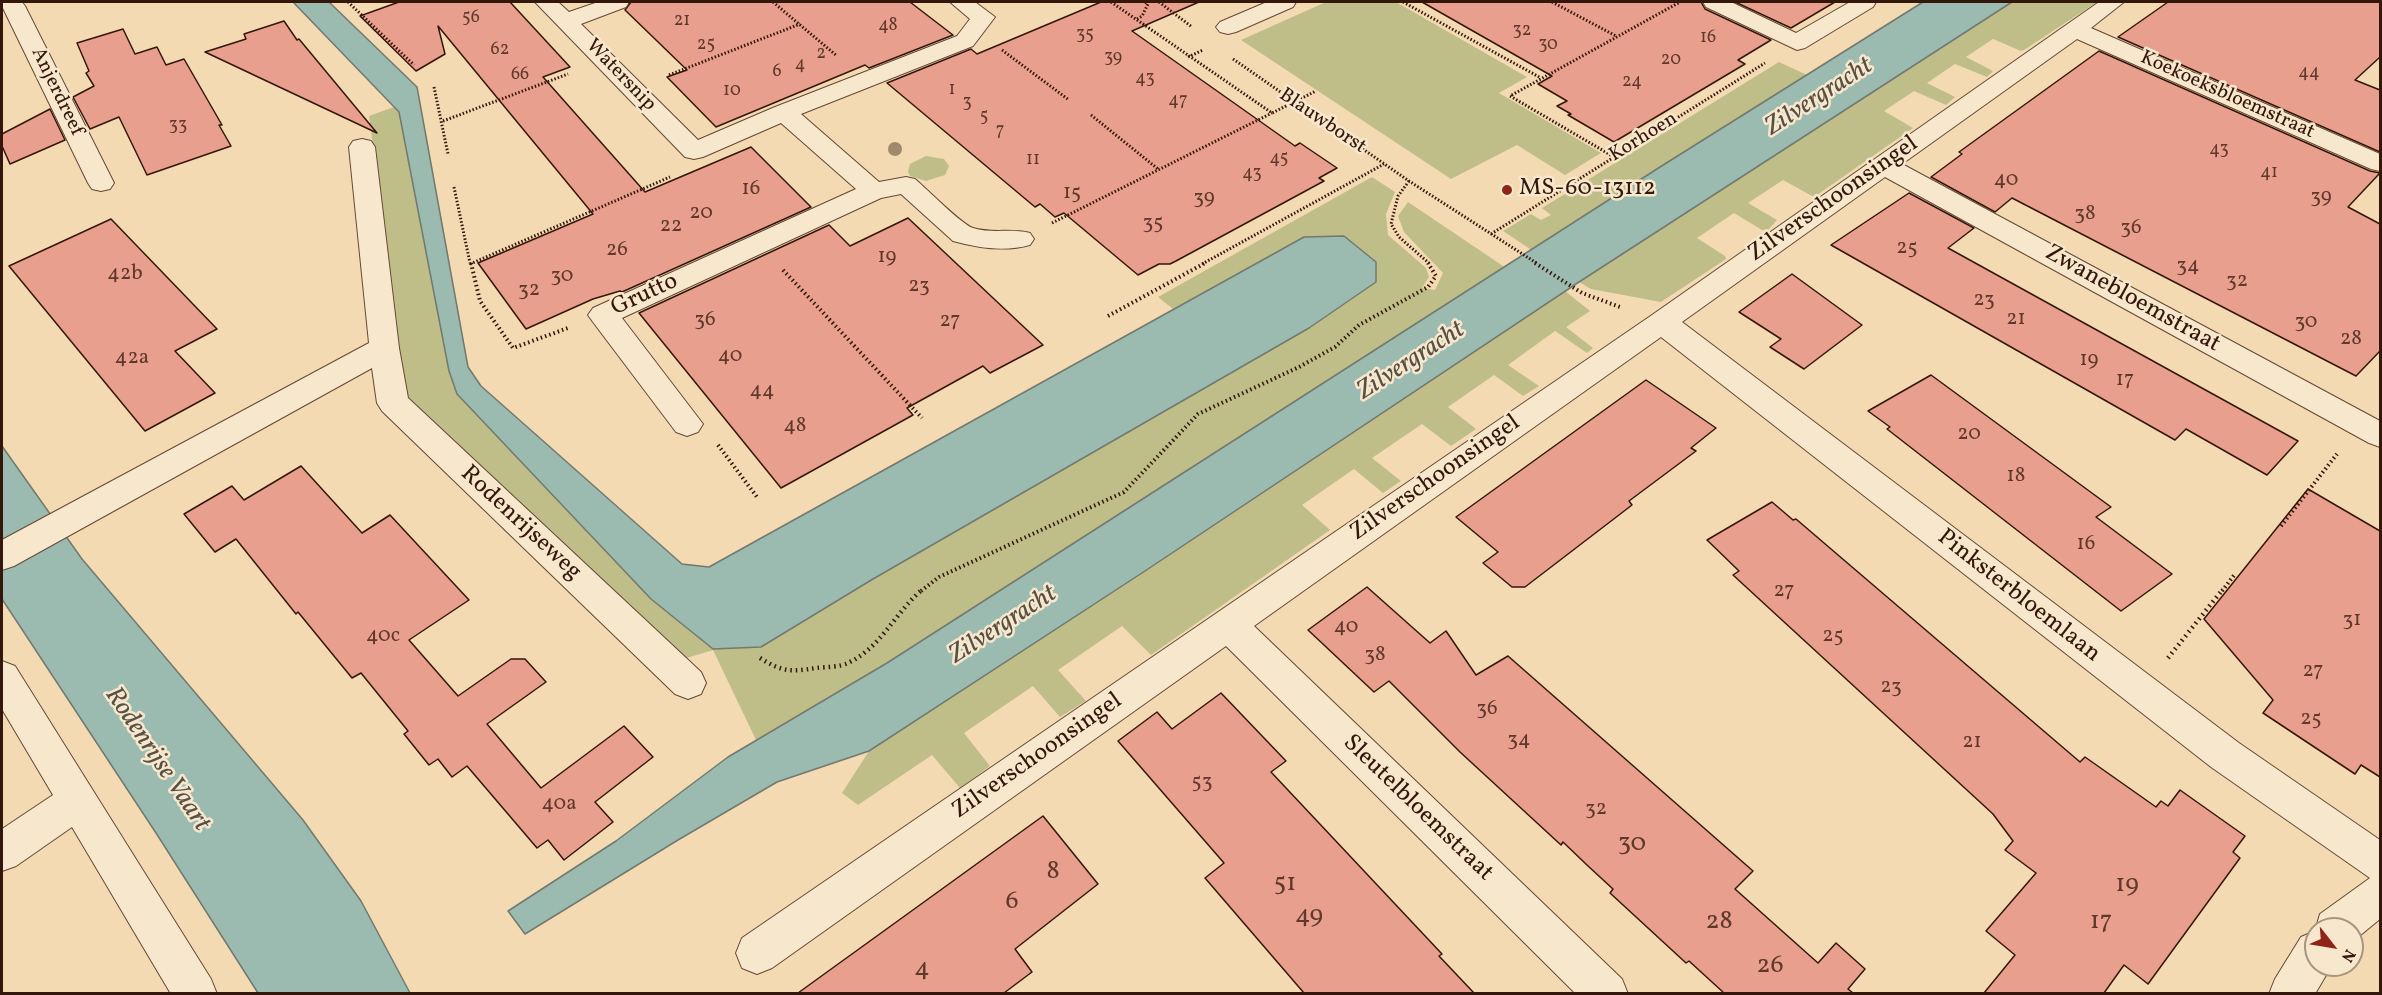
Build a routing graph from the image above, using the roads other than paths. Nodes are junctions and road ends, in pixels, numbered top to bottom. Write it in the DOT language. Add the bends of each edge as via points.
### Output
graph roads {
  1 [pos="10,2"];
  2 [pos="546,2"];
  3 [pos="618,2"];
  4 [pos="961,2"];
  5 [pos="1285,2"];
  6 [pos="1714,2"];
  7 [pos="1865,2"];
  8 [pos="2113,2"];
  9 [pos="567,21"];
  10 [pos="1228,27"];
  11 [pos="2074,29"];
  12 [pos="784,112"];
  13 [pos="362,147"];
  14 [pos="2380,163"];
  15 [pos="1882,165"];
  16 [pos="101,183"];
  17 [pos="874,191"];
  18 [pos="1020,239"];
  19 [pos="1662,322"];
  20 [pos="384,348"];
  21 [pos="687,424"];
  22 [pos="2370,430"];
  23 [pos="2,556"];
  24 [pos="1228,624"];
  25 [pos="2,677"];
  26 [pos="688,683"];
  27 [pos="78,801"];
  28 [pos="2,852"];
  29 [pos="2380,863"];
  30 [pos="2380,894"];
  31 [pos="2350,917"];
  32 [pos="757,953"];
  33 [pos="2304,971"];
  34 [pos="196,993"];
  35 [pos="1607,993"];
  36 [pos="2290,993"];
  1 -- 16 [label="street, Anjerdreef"];
  2 -- 9 [label="street, Watersnip"];
  3 -- 9 [label="street"];
  4 -- 12 [label="street" via="978,23 965,41"];
  5 -- 10 [label="street"];
  6 -- 7 [label="street" via="1797,42"];
  8 -- 11 [label="street, Zilverschoonsingel"];
  9 -- 12 [label="street, Watersnip" via="694,151"];
  11 -- 14 [label="street, Koekoeksbloemstraat"];
  11 -- 15 [label="street, Zilverschoonsingel"];
  12 -- 17 [label="street"];
  13 -- 20 [label="street, Rodenrijseweg"];
  15 -- 19 [label="street, Zilverschoonsingel"];
  15 -- 22 [label="street, Zwanebloemstraat"];
  17 -- 18 [label="street, Grutto" via="906,185 963,235"];
  17 -- 21 [label="street, Grutto" via="603,315"];
  19 -- 24 [label="street, Zilverschoonsingel"];
  19 -- 29 [label="street, Pinksterbloemlaan" via="2225,755"];
  20 -- 23 [label="street"];
  20 -- 26 [label="street, Rodenrijseweg" via="393,403"];
  24 -- 32 [label="street, Zilverschoonsingel"];
  24 -- 35 [label="street, Sleutelbloemstraat"];
  25 -- 27 [label="street"];
  27 -- 28 [label="street"];
  27 -- 34 [label="street"];
  30 -- 31 [label="street"];
  33 -- 36 [label="street"];
}
